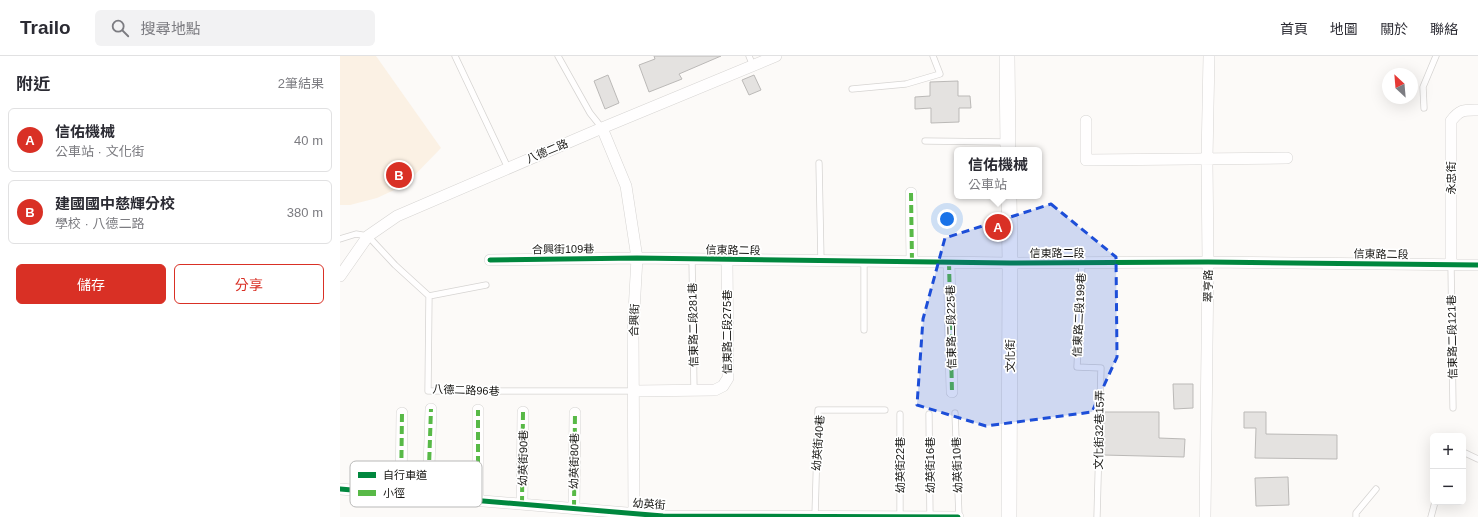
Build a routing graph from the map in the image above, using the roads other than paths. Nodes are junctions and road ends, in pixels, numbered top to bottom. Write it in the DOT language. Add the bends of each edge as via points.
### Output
graph roads {
  1 [pos="456,56"];
  2 [pos="558,56"];
  3 [pos="776,56"];
  4 [pos="933,56"];
  5 [pos="1006,56"];
  6 [pos="1209,56"];
  7 [pos="1436,56"];
  8 [pos="750,61"];
  9 [pos="852,89"];
  10 [pos="1424,108"];
  11 [pos="1478,110"];
  12 [pos="1086,121"];
  13 [pos="602,128"];
  14 [pos="925,141"];
  15 [pos="1008,146"];
  16 [pos="1287,158"];
  17 [pos="1207,159"];
  18 [pos="819,163"];
  19 [pos="508,168"];
  20 [pos="911,193"];
  21 [pos="1009,199"];
  22 [pos="368,236"];
  23 [pos="340,239"];
  24 [pos="637,258"];
  25 [pos="692,259"];
  26 [pos="490,260"];
  27 [pos="727,260"];
  28 [pos="821,261"];
  29 [pos="864,261"];
  30 [pos="912,262"];
  31 [pos="949,262"];
  32 [pos="1208,262"];
  33 [pos="1010,263"];
  34 [pos="1082,263"];
  35 [pos="1451,265"];
  36 [pos="1478,265"];
  37 [pos="340,276"];
  38 [pos="486,285"];
  39 [pos="429,296"];
  40 [pos="864,330"];
  41 [pos="1077,367"];
  42 [pos="694,390"];
  43 [pos="634,391"];
  44 [pos="952,392"];
  45 [pos="1453,408"];
  46 [pos="431,409"];
  47 [pos="478,410"];
  48 [pos="885,410"];
  49 [pos="523,412"];
  50 [pos="402,413"];
  51 [pos="575,413"];
  52 [pos="955,413"];
  53 [pos="900,414"];
  54 [pos="929,414"];
  55 [pos="1466,453"];
  56 [pos="1478,459"];
  57 [pos="401,461"];
  58 [pos="429,461"];
  59 [pos="478,461"];
  60 [pos="340,489"];
  61 [pos="1376,489"];
  62 [pos="350,490"];
  63 [pos="482,500"];
  64 [pos="522,504"];
  65 [pos="1434,505"];
  66 [pos="574,508"];
  67 [pos="634,515"];
  68 [pos="815,516"];
  69 [pos="900,516"];
  70 [pos="930,517"];
  71 [pos="958,517"];
  72 [pos="1009,517"];
  73 [pos="1098,517"];
  74 [pos="1205,517"];
  75 [pos="1356,517"];
  76 [pos="1430,517"];
  1 -- 19 [label="lane"];
  2 -- 13 [label="lane" via="590,113"];
  3 -- 8 [label="street, 八德二路"];
  4 -- 9 [label="lane" via="940,74 906,84"];
  5 -- 15 [label="street"];
  6 -- 17 [label="street, 翠亨路"];
  7 -- 10 [label="lane" via="1423,87"];
  8 -- 13 [label="street, 八德二路"];
  11 -- 35 [label="street, 永忠街" via="1464,110 1457,113 1452,121"];
  12 -- 17 [label="street" via="1086,160"];
  13 -- 19 [label="street, 八德二路"];
  13 -- 24 [label="street, 合興街" via="626,186"];
  14 -- 15 [label="lane"];
  16 -- 17 [label="street"];
  17 -- 32 [label="street, 翠亨路"];
  18 -- 28 [label="lane"];
  19 -- 22 [label="street, 八德二路" via="397,216"];
  20 -- 30 [label="street"];
  21 -- 33 [label="street, 文化街"];
  22 -- 23 [label="lane" via="356,234"];
  22 -- 37 [label="street, 八德二路"];
  22 -- 39 [label="lane" via="395,266"];
  24 -- 25 [label="street, 信東路二段"];
  24 -- 26 [label="street, 合興街109巷"];
  24 -- 43 [label="street, 合興街" via="633,329"];
  25 -- 27 [label="street, 信東路二段"];
  25 -- 42 [label="lane, 信東路二段281巷"];
  27 -- 28 [label="street, 信東路二段"];
  27 -- 42 [label="street, 信東路二段275巷" via="728,378 723,386 715,390"];
  28 -- 29 [label="street, 信東路二段"];
  29 -- 30 [label="street, 信東路二段"];
  29 -- 40 [label="lane"];
  30 -- 31 [label="street, 信東路二段"];
  31 -- 33 [label="street, 信東路二段"];
  31 -- 44 [label="street, 信東路二段225巷"];
  32 -- 34 [label="street, 信東路二段"];
  32 -- 35 [label="street, 信東路二段"];
  32 -- 74 [label="street, 翠亨路"];
  33 -- 34 [label="street, 信東路二段"];
  33 -- 72 [label="street, 文化街"];
  34 -- 41 [label="lane, 信東路二段199巷"];
  35 -- 36 [label="street, 信東路二段"];
  35 -- 45 [label="lane, 信東路二段121巷"];
  38 -- 39 [label="lane"];
  39 -- 43 [label="lane, 八德二路96巷" via="428,391"];
  41 -- 73 [label="lane, 文化街32巷15弄" via="1101,368"];
  42 -- 43 [label="street, 信東路二段275巷"];
  43 -- 67 [label="street, 合興街"];
  46 -- 58 [label="street"];
  47 -- 59 [label="street"];
  48 -- 68 [label="lane, 幼英街40巷" via="818,410"];
  49 -- 64 [label="street, 幼英街90巷"];
  50 -- 57 [label="street"];
  51 -- 66 [label="street, 幼英街80巷"];
  52 -- 71 [label="lane, 幼英街10巷"];
  53 -- 69 [label="lane, 幼英街22巷"];
  54 -- 70 [label="lane, 幼英街16巷"];
  55 -- 56 [label="lane"];
  60 -- 62 [label="street, 幼英街"];
  61 -- 75 [label="lane" via="1356,513"];
  63 -- 64 [label="street, 幼英街"];
  64 -- 66 [label="street, 幼英街"];
  65 -- 76 [label="lane"];
  66 -- 67 [label="street, 幼英街"];
  67 -- 68 [label="street, 幼英街"];
  68 -- 69 [label="street, 幼英街"];
  69 -- 70 [label="street, 幼英街"];
  70 -- 71 [label="street, 幼英街"];
}
